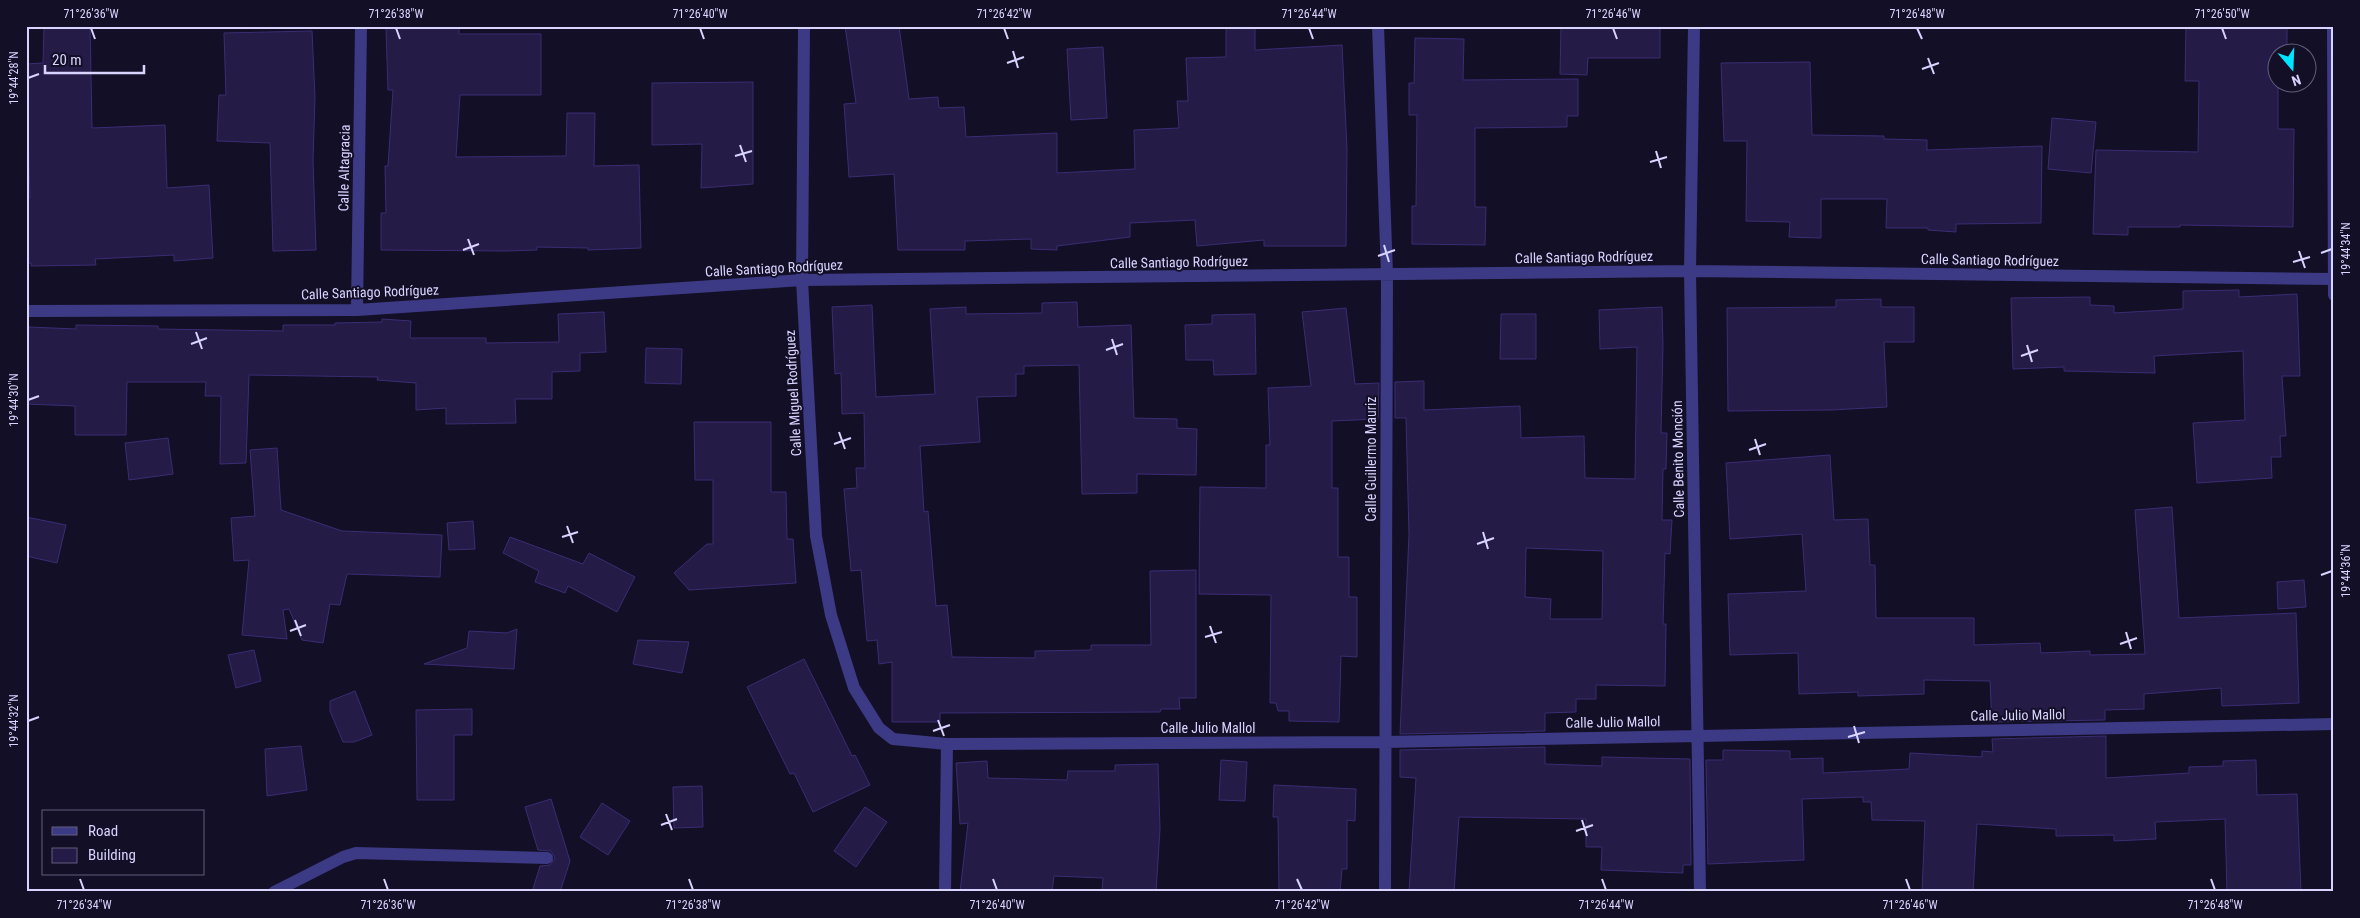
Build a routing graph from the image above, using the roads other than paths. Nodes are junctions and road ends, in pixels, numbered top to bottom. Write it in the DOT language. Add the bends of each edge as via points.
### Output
graph roads {
  1 [pos="361,26"];
  2 [pos="804,26"];
  3 [pos="1378,26"];
  4 [pos="1694,26"];
  5 [pos="2333,26"];
  6 [pos="1690,271"];
  7 [pos="1387,274"];
  8 [pos="2334,279"];
  9 [pos="802,280"];
  10 [pos="2334,295"];
  11 [pos="356,310"];
  12 [pos="26,311"];
  13 [pos="2334,724"];
  14 [pos="1697,735"];
  15 [pos="893,739"];
  16 [pos="1385,742"];
  17 [pos="947,744"];
  18 [pos="547,858"];
  19 [pos="274,892"];
  20 [pos="945,892"];
  21 [pos="1385,892"];
  22 [pos="1700,892"];
  1 -- 11 [label="street, Calle Altagracia"];
  2 -- 9 [label="street, Calle Miguel Rodríguez"];
  3 -- 7 [label="street, Calle Guillermo Mauriz"];
  4 -- 6 [label="street, Calle Benito Monción"];
  5 -- 8 [label="street"];
  6 -- 7 [label="street, Calle Santiago Rodríguez"];
  6 -- 8 [label="street, Calle Santiago Rodríguez"];
  6 -- 14 [label="street, Calle Benito Monción"];
  7 -- 9 [label="street, Calle Santiago Rodríguez"];
  7 -- 16 [label="street, Calle Guillermo Mauriz"];
  8 -- 10 [label="street"];
  9 -- 11 [label="street, Calle Santiago Rodríguez"];
  9 -- 15 [label="street, Calle Miguel Rodríguez" via="816,536 831,615 854,688 879,728"];
  11 -- 12 [label="street, Calle Santiago Rodríguez"];
  13 -- 14 [label="street, Calle Julio Mallol"];
  14 -- 16 [label="street, Calle Julio Mallol"];
  14 -- 22 [label="street, Calle Benito Monción"];
  15 -- 17 [label="street, Calle Julio Mallol"];
  16 -- 17 [label="street, Calle Julio Mallol"];
  16 -- 21 [label="street, Calle Guillermo Mauriz"];
  17 -- 20 [label="street"];
  18 -- 19 [label="street" via="356,853"];
}
